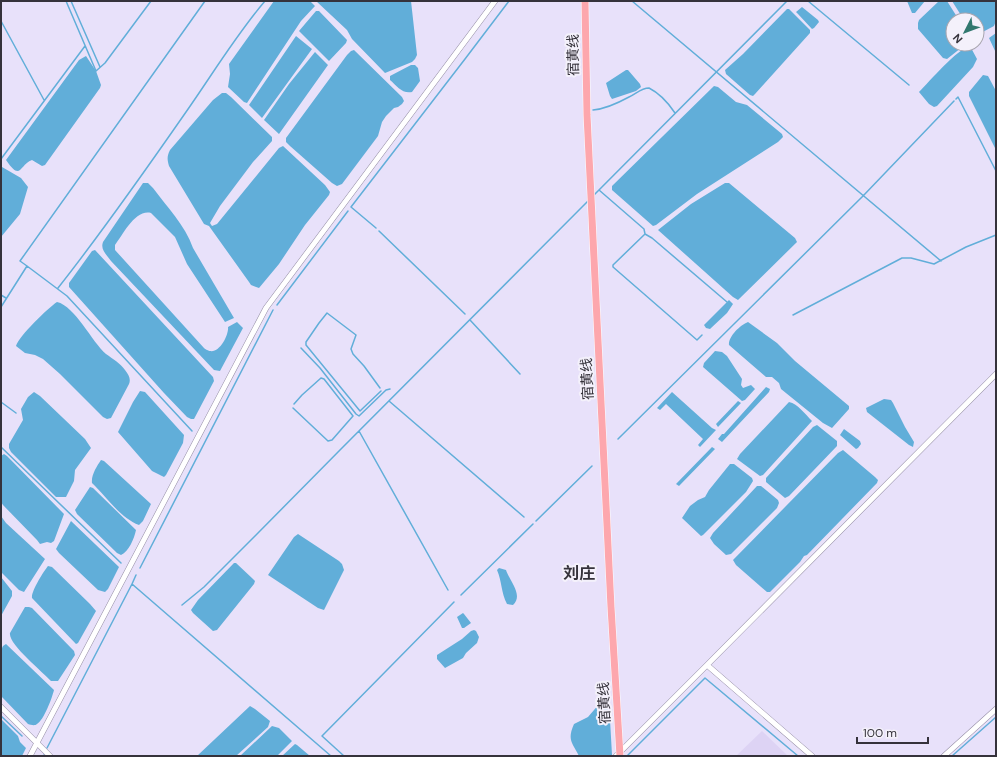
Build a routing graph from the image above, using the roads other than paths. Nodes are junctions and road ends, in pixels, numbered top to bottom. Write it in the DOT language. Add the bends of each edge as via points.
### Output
graph roads {
  1 [pos="495,1"];
  2 [pos="585,1"];
  3 [pos="996,374"];
  4 [pos="708,665"];
  5 [pos="1,706"];
  6 [pos="996,709"];
  7 [pos="37,743"];
  8 [pos="807,751"];
  9 [pos="619,755"];
  10 [pos="30,756"];
  11 [pos="50,756"];
  12 [pos="802,756"];
  13 [pos="812,756"];
  14 [pos="944,756"];
  1 -- 7 [label="street" via="266,308"];
  2 -- 9 [label="main road, 宿黄线" via="588,134"];
  3 -- 4 [label="street"];
  4 -- 8 [label="street"];
  4 -- 9 [label="street"];
  5 -- 7 [label="street"];
  6 -- 14 [label="street"];
  7 -- 10 [label="street"];
  7 -- 11 [label="street"];
  8 -- 12 [label="street"];
  8 -- 13 [label="street"];
}
